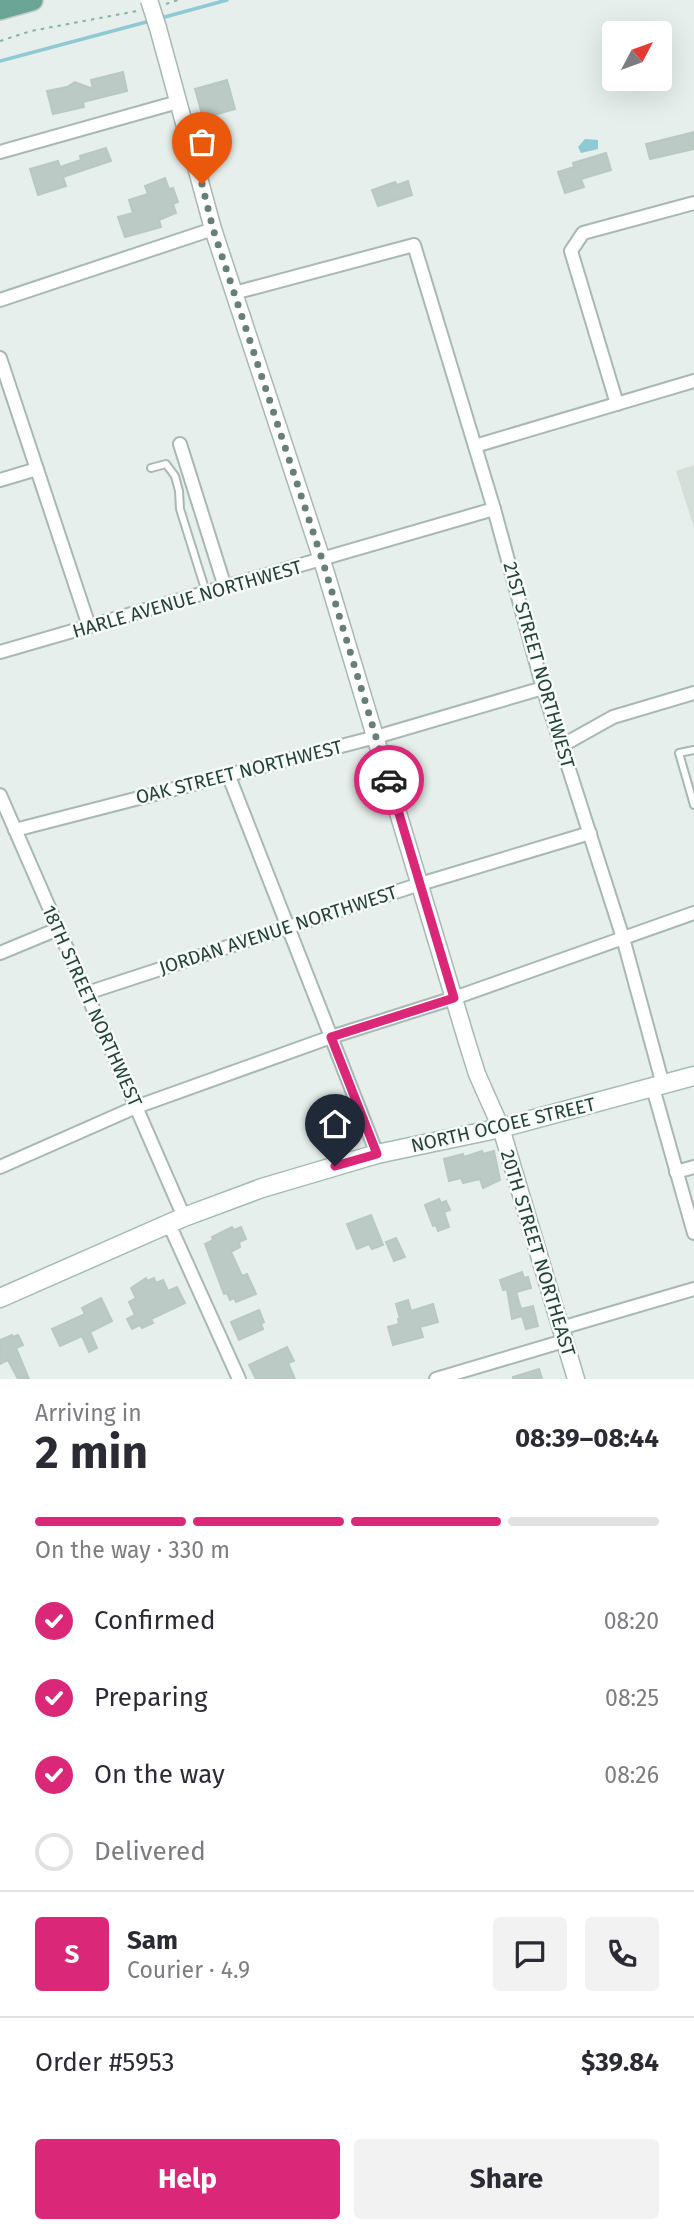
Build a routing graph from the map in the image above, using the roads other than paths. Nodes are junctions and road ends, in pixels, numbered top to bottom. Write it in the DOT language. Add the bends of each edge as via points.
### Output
graph roads {
  1 [pos="32,0"];
  2 [pos="143,6"];
  3 [pos="3,7"];
  4 [pos="178,102"];
  5 [pos="0,152"];
  6 [pos="694,203"];
  7 [pos="213,229"];
  8 [pos="234,293"];
  9 [pos="0,300"];
  10 [pos="0,358"];
  11 [pos="694,381"];
  12 [pos="617,404"];
  13 [pos="180,444"];
  14 [pos="475,446"];
  15 [pos="151,468"];
  16 [pos="37,469"];
  17 [pos="0,480"];
  18 [pos="495,509"];
  19 [pos="322,559"];
  20 [pos="225,587"];
  21 [pos="207,593"];
  22 [pos="89,626"];
  23 [pos="0,652"];
  24 [pos="544,688"];
  25 [pos="694,693"];
  26 [pos="376,737"];
  27 [pos="563,745"];
  28 [pos="694,750"];
  29 [pos="228,774"];
  30 [pos="0,795"];
  31 [pos="694,805"];
  32 [pos="15,830"];
  33 [pos="590,833"];
  34 [pos="421,884"];
  35 [pos="694,913"];
  36 [pos="287,927"];
  37 [pos="58,929"];
  38 [pos="623,938"];
  39 [pos="0,953"];
  40 [pos="87,993"];
  41 [pos="454,998"];
  42 [pos="331,1037"];
  43 [pos="694,1076"];
  44 [pos="658,1087"];
  45 [pos="136,1107"];
  46 [pos="501,1128"];
  47 [pos="377,1154"];
  48 [pos="0,1167"];
  49 [pos="694,1167"];
  50 [pos="676,1172"];
  51 [pos="177,1220"];
  52 [pos="694,1233"];
  53 [pos="694,1289"];
  54 [pos="0,1298"];
  55 [pos="563,1334"];
  56 [pos="239,1379"];
  57 [pos="436,1379"];
  58 [pos="576,1379"];
  1 -- 3 [label="main road"];
  2 -- 4 [label="street, 20TH STREET NORTHEAST, bridge" via="158,28"];
  4 -- 5 [label="street"];
  4 -- 7 [label="street, 20TH STREET NORTHEAST"];
  6 -- 12 [label="street" via="583,233 571,251"];
  7 -- 8 [label="street, 20TH STREET NORTHEAST"];
  7 -- 9 [label="street"];
  8 -- 14 [label="street, 21ST STREET NORTHWEST" via="414,245"];
  8 -- 19 [label="street, 20TH STREET NORTHEAST"];
  10 -- 16 [label="street"];
  11 -- 12 [label="street"];
  12 -- 14 [label="street"];
  13 -- 20 [label="street"];
  14 -- 18 [label="street, 21ST STREET NORTHWEST"];
  15 -- 21 [label="lane" via="166,464 175,476 180,509"];
  16 -- 17 [label="street"];
  16 -- 22 [label="street"];
  18 -- 19 [label="street, HARLE AVENUE NORTHWEST"];
  18 -- 24 [label="street, 21ST STREET NORTHWEST"];
  19 -- 20 [label="street, HARLE AVENUE NORTHWEST"];
  19 -- 26 [label="street, 20TH STREET NORTHEAST"];
  20 -- 21 [label="street, HARLE AVENUE NORTHWEST"];
  21 -- 22 [label="street, HARLE AVENUE NORTHWEST"];
  22 -- 23 [label="street, HARLE AVENUE NORTHWEST"];
  24 -- 26 [label="street, OAK STREET NORTHWEST"];
  24 -- 27 [label="street, 21ST STREET NORTHWEST"];
  25 -- 27 [label="street" via="613,717"];
  26 -- 29 [label="street, OAK STREET NORTHWEST"];
  26 -- 34 [label="street, 20TH STREET NORTHEAST"];
  27 -- 33 [label="street, 21ST STREET NORTHWEST"];
  28 -- 31 [label="lane" via="679,753"];
  29 -- 32 [label="street, OAK STREET NORTHWEST"];
  29 -- 36 [label="street"];
  30 -- 32 [label="street, 18TH STREET NORTHWEST"];
  32 -- 37 [label="street, 18TH STREET NORTHWEST"];
  33 -- 34 [label="street, JORDAN AVENUE NORTHWEST"];
  33 -- 38 [label="street, 21ST STREET NORTHWEST"];
  34 -- 36 [label="street, JORDAN AVENUE NORTHWEST"];
  34 -- 41 [label="street, 20TH STREET NORTHEAST"];
  35 -- 38 [label="street"];
  36 -- 40 [label="street, JORDAN AVENUE NORTHWEST"];
  36 -- 42 [label="street"];
  37 -- 39 [label="street"];
  37 -- 40 [label="street, 18TH STREET NORTHWEST"];
  38 -- 41 [label="street"];
  38 -- 44 [label="street, 21ST STREET NORTHWEST"];
  40 -- 45 [label="street, 18TH STREET NORTHWEST"];
  41 -- 42 [label="street"];
  41 -- 46 [label="street, 20TH STREET NORTHEAST" via="477,1074"];
  42 -- 45 [label="street"];
  42 -- 47 [label="street"];
  43 -- 44 [label="main road, NORTH OCOEE STREET"];
  44 -- 46 [label="main road, NORTH OCOEE STREET"];
  44 -- 50 [label="street, 21ST STREET NORTHWEST"];
  45 -- 48 [label="street"];
  45 -- 51 [label="street, 18TH STREET NORTHWEST"];
  46 -- 47 [label="main road, NORTH OCOEE STREET"];
  46 -- 55 [label="street, 20TH STREET NORTHEAST"];
  47 -- 51 [label="main road, NORTH OCOEE STREET" via="262,1188"];
  49 -- 50 [label="street"];
  50 -- 52 [label="street, 21ST STREET NORTHWEST"];
  51 -- 54 [label="main road, NORTH OCOEE STREET"];
  51 -- 56 [label="street, 18TH STREET NORTHWEST"];
  53 -- 55 [label="street"];
  55 -- 57 [label="street"];
  55 -- 58 [label="street, 20TH STREET NORTHEAST"];
}
